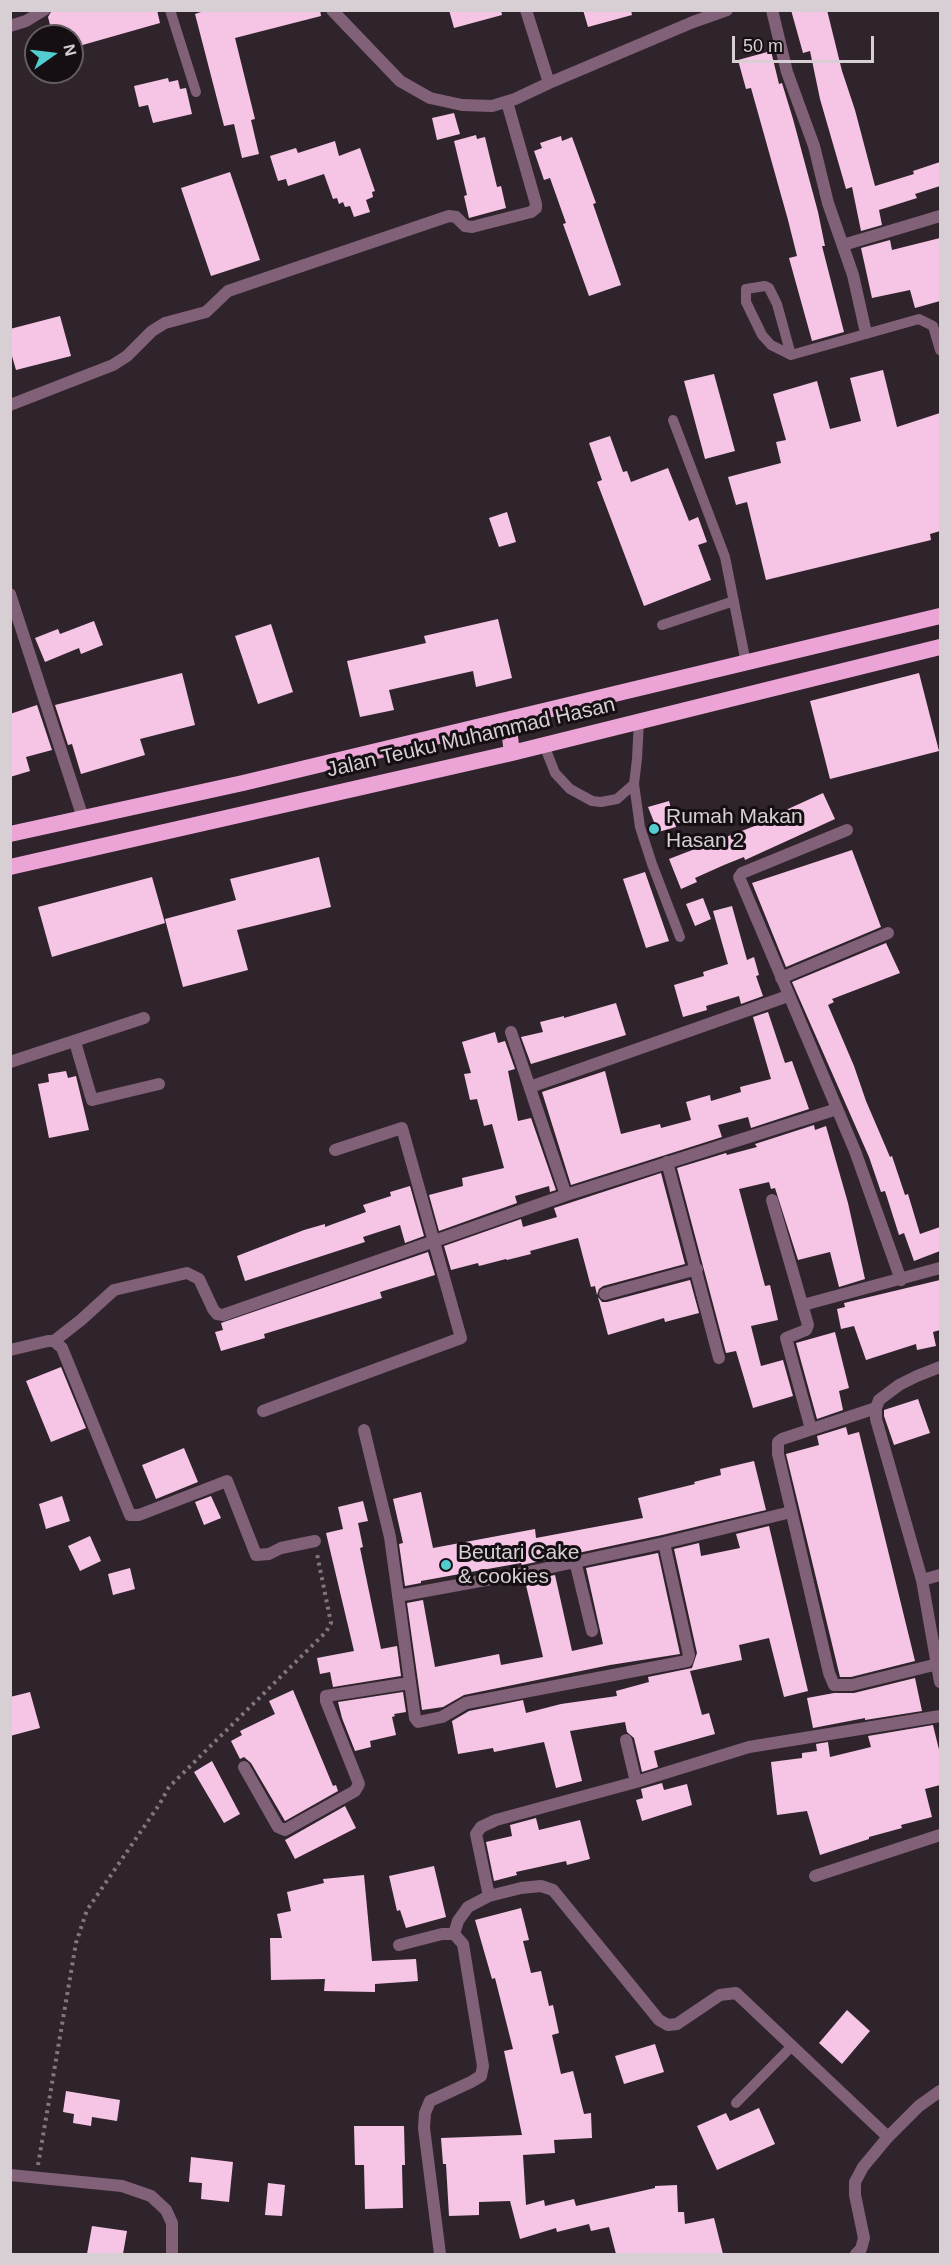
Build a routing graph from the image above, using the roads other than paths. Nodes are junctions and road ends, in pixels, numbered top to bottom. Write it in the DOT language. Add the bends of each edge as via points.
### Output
graph roads {
  1 [pos="44,10"];
  2 [pos="170,10"];
  3 [pos="332,10"];
  4 [pos="526,10"];
  5 [pos="728,10"];
  6 [pos="772,10"];
  7 [pos="10,26"];
  8 [pos="549,83"];
  9 [pos="196,92"];
  10 [pos="507,102"];
  11 [pos="940,216"];
  12 [pos="843,245"];
  13 [pos="866,333"];
  14 [pos="940,350"];
  15 [pos="791,355"];
  16 [pos="10,405"];
  17 [pos="673,420"];
  18 [pos="10,594"];
  19 [pos="734,601"];
  20 [pos="940,616"];
  21 [pos="662,625"];
  22 [pos="940,647"];
  23 [pos="746,663"];
  24 [pos="508,721"];
  25 [pos="639,721"];
  26 [pos="544,745"];
  27 [pos="512,753"];
  28 [pos="634,784"];
  29 [pos="83,818"];
  30 [pos="847,830"];
  31 [pos="10,834"];
  32 [pos="10,867"];
  33 [pos="888,933"];
  34 [pos="680,937"];
  35 [pos="781,978"];
  36 [pos="788,996"];
  37 [pos="144,1018"];
  38 [pos="511,1032"];
  39 [pos="75,1042"];
  40 [pos="10,1062"];
  41 [pos="159,1084"];
  42 [pos="530,1087"];
  43 [pos="837,1109"];
  44 [pos="335,1150"];
  45 [pos="667,1162"];
  46 [pos="566,1195"];
  47 [pos="772,1200"];
  48 [pos="434,1241"];
  49 [pos="940,1268"];
  50 [pos="697,1269"];
  51 [pos="901,1280"];
  52 [pos="605,1294"];
  53 [pos="802,1305"];
  54 [pos="54,1341"];
  55 [pos="10,1350"];
  56 [pos="719,1358"];
  57 [pos="940,1368"];
  58 [pos="876,1408"];
  59 [pos="263,1411"];
  60 [pos="811,1429"];
  61 [pos="364,1430"];
  62 [pos="791,1512"];
  63 [pos="315,1541"];
  64 [pos="664,1543"];
  65 [pos="575,1561"];
  66 [pos="940,1575"];
  67 [pos="922,1580"];
  68 [pos="398,1596"];
  69 [pos="592,1631"];
  70 [pos="938,1664"];
  71 [pos="940,1682"];
  72 [pos="410,1683"];
  73 [pos="940,1716"];
  74 [pos="626,1740"];
  75 [pos="244,1767"];
  76 [pos="636,1782"];
  77 [pos="940,1835"];
  78 [pos="815,1876"];
  79 [pos="489,1896"];
  80 [pos="454,1934"];
  81 [pos="399,1945"];
  82 [pos="792,2046"];
  83 [pos="940,2092"];
  84 [pos="736,2103"];
  85 [pos="888,2137"];
  86 [pos="10,2175"];
  87 [pos="172,2254"];
  88 [pos="440,2254"];
  89 [pos="856,2254"];
  1 -- 7 [label="street"];
  2 -- 9 [label="lane"];
  3 -- 10 [label="street" via="400,81 430,98 462,105"];
  4 -- 8 [label="street"];
  5 -- 8 [label="street"];
  6 -- 12 [label="street" via="787,72"];
  8 -- 10 [label="street"];
  10 -- 16 [label="street" via="536,204 531,212 472,227 449,216 228,291 206,312 165,323 152,331 113,365"];
  11 -- 12 [label="street"];
  12 -- 13 [label="street"];
  13 -- 14 [label="lane" via="919,319 933,326"];
  13 -- 15 [label="lane"];
  15 -- 15 [label="lane" via="769,288 746,290 746,302 762,335 771,345"];
  17 -- 19 [label="lane" via="720,539"];
  18 -- 29 [label="street"];
  19 -- 21 [label="lane"];
  19 -- 23 [label="lane"];
  20 -- 23 [label="highway, Jalan Teuku Muhammad Hasan"];
  22 -- 25 [label="highway, Jalan Teuku Muhammad Hasan"];
  23 -- 24 [label="highway, Jalan Teuku Muhammad Hasan"];
  24 -- 27 [label="highway"];
  24 -- 29 [label="highway, Jalan Teuku Muhammad Hasan"];
  25 -- 26 [label="highway, Jalan Teuku Muhammad Hasan"];
  25 -- 28 [label="lane"];
  26 -- 27 [label="highway, Jalan Teuku Muhammad Hasan"];
  26 -- 28 [label="lane" via="555,773 578,795 601,802 617,799"];
  27 -- 32 [label="highway, Jalan Teuku Muhammad Hasan"];
  28 -- 34 [label="lane" via="640,827"];
  29 -- 31 [label="highway, Jalan Teuku Muhammad Hasan"];
  30 -- 35 [label="street" via="740,874"];
  33 -- 35 [label="street"];
  35 -- 36 [label="street"];
  36 -- 42 [label="street"];
  36 -- 43 [label="street"];
  37 -- 39 [label="street"];
  38 -- 42 [label="street"];
  39 -- 40 [label="street"];
  39 -- 41 [label="street" via="92,1100"];
  42 -- 46 [label="street"];
  43 -- 45 [label="street"];
  43 -- 51 [label="street"];
  44 -- 48 [label="street" via="402,1128"];
  45 -- 46 [label="street"];
  45 -- 50 [label="street"];
  46 -- 48 [label="street"];
  47 -- 53 [label="street"];
  48 -- 54 [label="street" via="223,1315 213,1310 199,1279 187,1273 114,1290"];
  48 -- 59 [label="street" via="461,1338"];
  49 -- 51 [label="street"];
  50 -- 52 [label="street"];
  50 -- 56 [label="street"];
  51 -- 53 [label="street"];
  53 -- 60 [label="street" via="808,1329 786,1338"];
  54 -- 55 [label="street"];
  54 -- 63 [label="street" via="62,1348 130,1515 227,1481 256,1555"];
  57 -- 58 [label="street" via="886,1394"];
  58 -- 60 [label="street"];
  58 -- 67 [label="street"];
  60 -- 62 [label="street" via="778,1442"];
  61 -- 68 [label="street" via="390,1537"];
  62 -- 64 [label="street"];
  62 -- 70 [label="street" via="834,1685"];
  64 -- 65 [label="street"];
  64 -- 72 [label="street" via="689,1655 684,1663 466,1703 442,1717 418,1722"];
  65 -- 68 [label="street"];
  65 -- 69 [label="street"];
  66 -- 67 [label="street"];
  67 -- 70 [label="street"];
  68 -- 72 [label="street"];
  70 -- 71 [label="street"];
  72 -- 75 [label="street" via="326,1696 359,1784 355,1791 285,1830 278,1827"];
  73 -- 76 [label="street" via="749,1747"];
  74 -- 76 [label="street"];
  76 -- 79 [label="street" via="481,1827 475,1839"];
  77 -- 78 [label="street"];
  79 -- 80 [label="street" via="468,1907"];
  79 -- 82 [label="street" via="542,1886 553,1890 659,2020 668,2025 677,2024 720,1995 736,1993"];
  80 -- 81 [label="street"];
  80 -- 88 [label="street" via="463,1944 469,1970 483,2066 480,2076 471,2082 430,2101 425,2113"];
  82 -- 84 [label="lane"];
  82 -- 85 [label="street"];
  83 -- 85 [label="street" via="919,2106"];
  85 -- 89 [label="street" via="855,2182 864,2238"];
  86 -- 87 [label="street" via="122,2186 152,2196 172,2223"];
}
